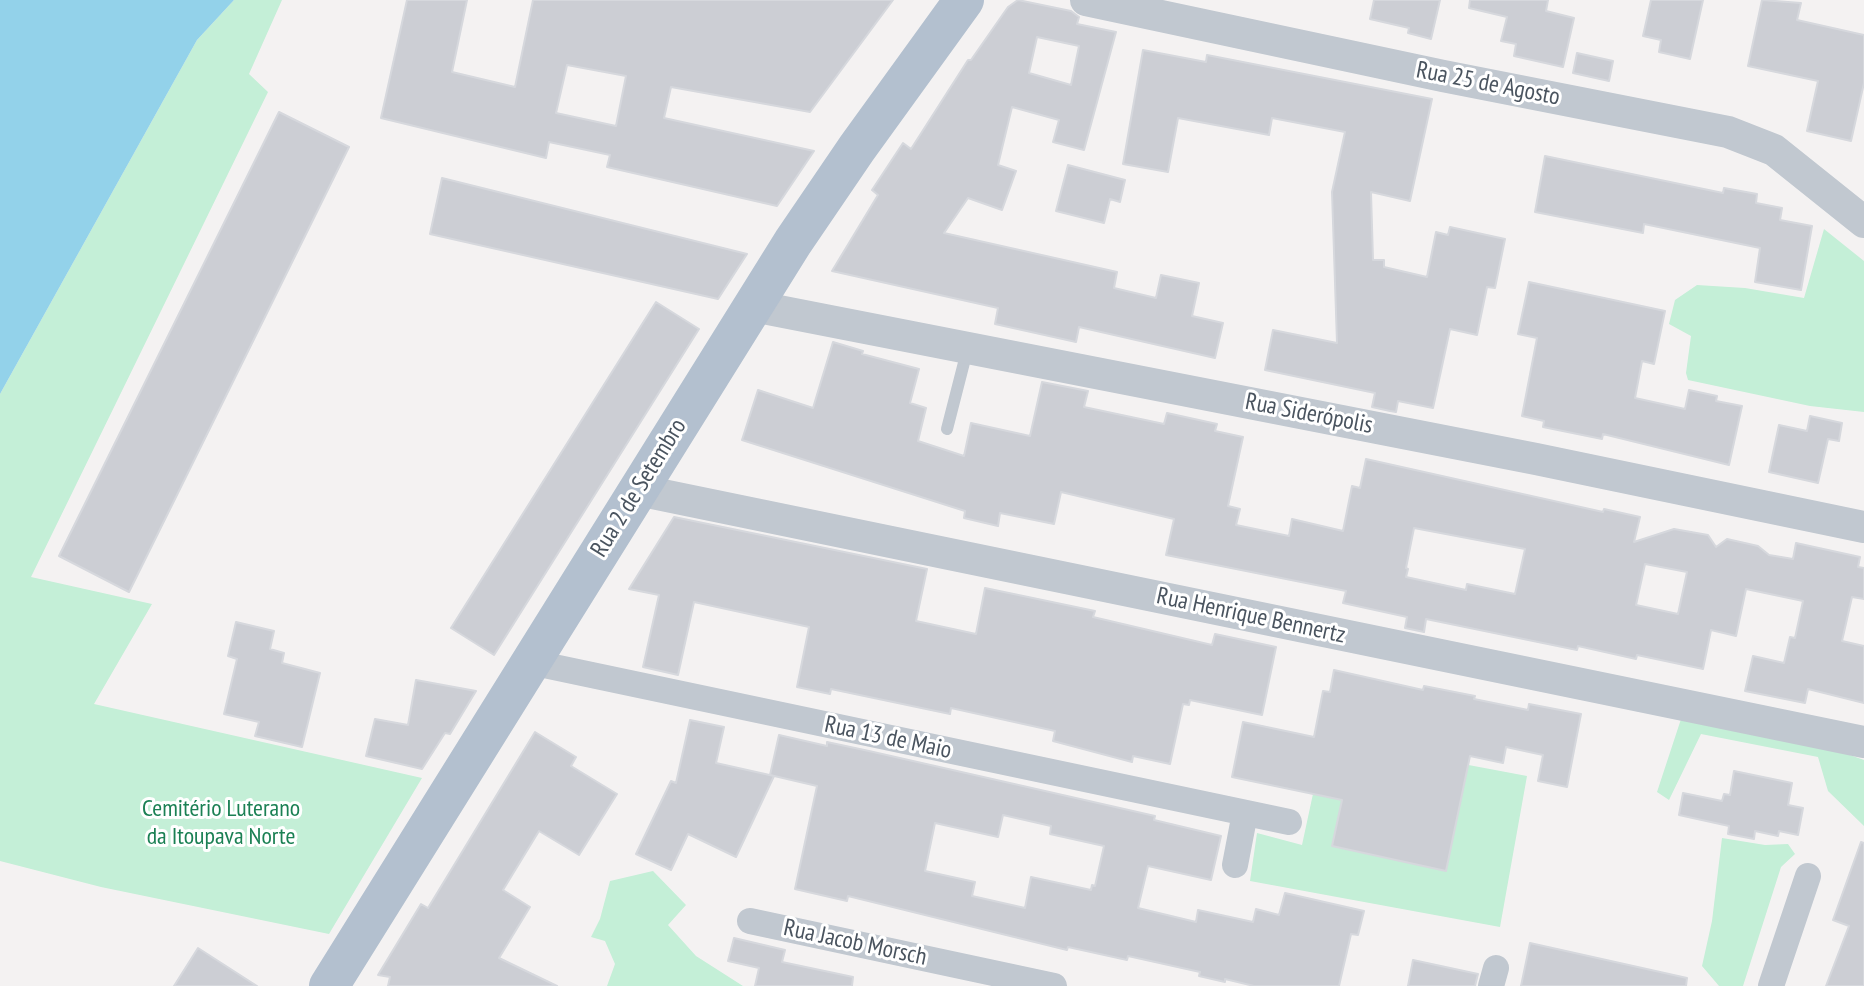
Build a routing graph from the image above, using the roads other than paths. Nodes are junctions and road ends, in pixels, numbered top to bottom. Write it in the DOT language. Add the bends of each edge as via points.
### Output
graph roads {
  1 [pos="964,0"];
  2 [pos="1086,0"];
  3 [pos="1864,222"];
  4 [pos="753,306"];
  5 [pos="968,347"];
  6 [pos="947,429"];
  7 [pos="638,490"];
  8 [pos="1864,527"];
  9 [pos="530,662"];
  10 [pos="1864,742"];
  11 [pos="1245,813"];
  12 [pos="1289,822"];
  13 [pos="1235,865"];
  14 [pos="1808,876"];
  15 [pos="750,921"];
  16 [pos="329,986"];
  17 [pos="1054,986"];
  18 [pos="1771,986"];
  1 -- 4 [label="main road, Rua 2 de Setembro" via="857,148"];
  2 -- 3 [label="street, Rua 25 de Agosto" via="1728,132 1774,150"];
  4 -- 5 [label="street, Rua Siderópolis"];
  4 -- 7 [label="main road, Rua 2 de Setembro"];
  5 -- 6 [label="lane"];
  5 -- 8 [label="street, Rua Siderópolis"];
  7 -- 9 [label="main road, Rua 2 de Setembro"];
  7 -- 10 [label="street, Rua Henrique Bennertz"];
  9 -- 11 [label="street, Rua 13 de Maio"];
  9 -- 16 [label="main road, Rua 2 de Setembro"];
  11 -- 12 [label="street, Rua 13 de Maio"];
  11 -- 13 [label="street"];
  14 -- 18 [label="street"];
  15 -- 17 [label="street, Rua Jacob Morsch"];
}
